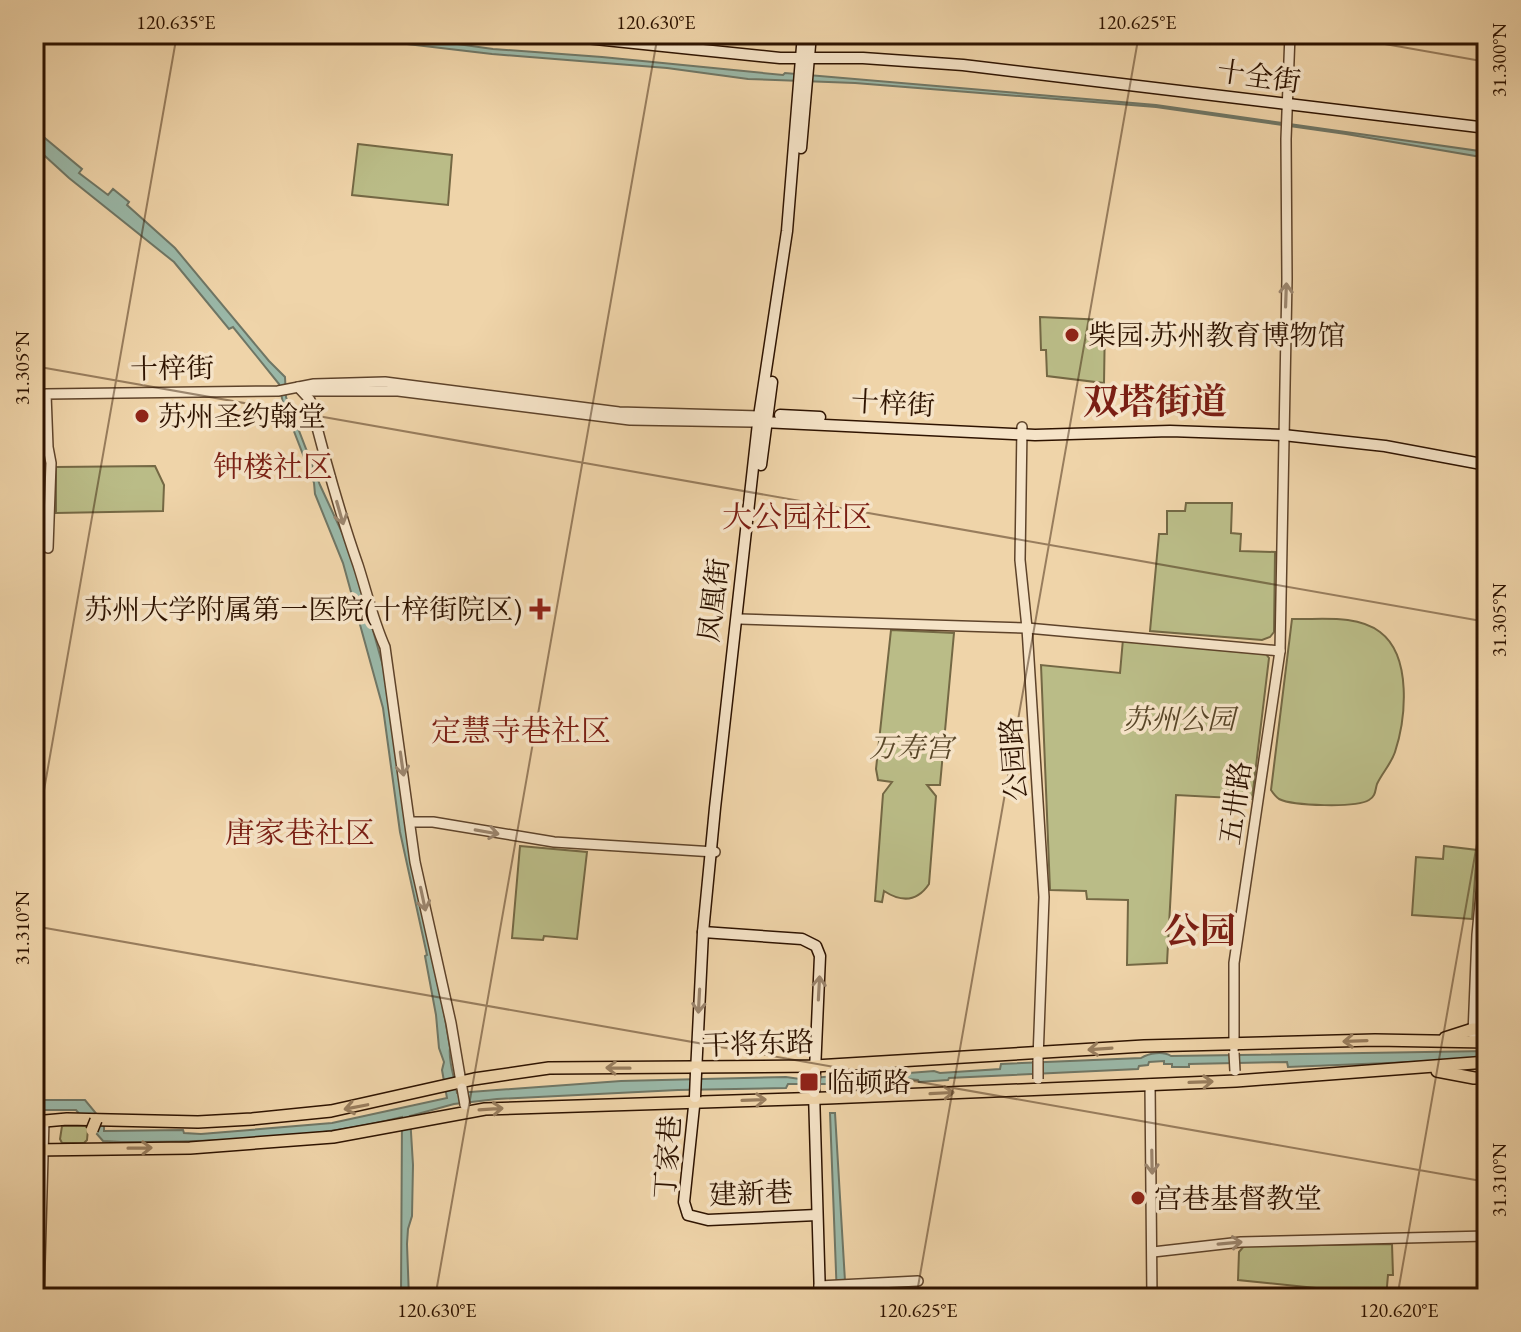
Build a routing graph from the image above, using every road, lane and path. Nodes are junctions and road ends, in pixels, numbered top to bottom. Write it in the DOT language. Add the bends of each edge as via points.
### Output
graph roads {
  1 [pos="547,34"];
  2 [pos="803,34"];
  3 [pos="811,34"];
  4 [pos="1290,34"];
  5 [pos="804,63"];
  6 [pos="1288,105"];
  7 [pos="1487,128"];
  8 [pos="288,390"];
  9 [pos="763,419"];
  10 [pos="1022,431"];
  11 [pos="1284,432"];
  12 [pos="1487,458"];
  13 [pos="1487,465"];
  14 [pos="48,548"];
  15 [pos="740,619"];
  16 [pos="1027,628"];
  17 [pos="1280,651"];
  18 [pos="410,822"];
  19 [pos="1487,831"];
  20 [pos="713,852"];
  21 [pos="705,932"];
  22 [pos="1487,1029"];
  23 [pos="1474,1036"];
  24 [pos="1487,1042"];
  25 [pos="1234,1049"];
  26 [pos="1038,1057"];
  27 [pos="1487,1062"];
  28 [pos="1425,1068"];
  29 [pos="815,1069"];
  30 [pos="696,1071"];
  31 [pos="1236,1076"];
  32 [pos="1487,1078"];
  33 [pos="1038,1084"];
  34 [pos="1150,1084"];
  35 [pos="460,1085"];
  36 [pos="814,1095"];
  37 [pos="694,1099"];
  38 [pos="465,1108"];
  39 [pos="39,1121"];
  40 [pos="98,1123"];
  41 [pos="98,1149"];
  42 [pos="39,1150"];
  43 [pos="688,1215"];
  44 [pos="817,1215"];
  45 [pos="1487,1236"];
  46 [pos="1153,1252"];
  47 [pos="918,1281"];
  48 [pos="820,1292"];
  49 [pos="39,1298"];
  50 [pos="1152,1298"];
  1 -- 5 [label="main road, 十全街"];
  2 -- 5 [label="main road"];
  3 -- 5 [label="main road"];
  4 -- 6 [label="street, 五卅路"];
  5 -- 6 [label="main road, 十全街" via="863,58 963,65"];
  5 -- 9 [label="main road, 凤凰街" via="790,255"];
  6 -- 7 [label="main road, 十全街"];
  11 -- 6 [label="street, 五卅路, one-way"];
  8 -- 9 [label="street, 十梓街" via="398,391 630,420"];
  8 -- 14 [label="street, 十梓街" via="46,394 51,463"];
  8 -- 18 [label="street, one-way" via="310,400 342,521 385,647"];
  9 -- 10 [label="main road, 十梓街"];
  9 -- 15 [label="main road, 凤凰街"];
  9 -- 20 [label="main road, 凤凰街"];
  10 -- 11 [label="main road, 十梓街" via="1171,424"];
  10 -- 16 [label="street, 公园路" via="1019,535"];
  11 -- 12 [label="main road, 十梓街" via="1387,440"];
  11 -- 13 [label="main road, 十梓街"];
  11 -- 17 [label="street, 五卅路"];
  15 -- 16 [label="street"];
  15 -- 20 [label="main road, 凤凰街"];
  16 -- 17 [label="street"];
  16 -- 26 [label="street, 公园路" via="1044,897"];
  17 -- 25 [label="street, 五卅路" via="1234,963"];
  18 -- 20 [label="street, one-way" via="554,842"];
  18 -- 35 [label="street, one-way"];
  19 -- 23 [label="street"];
  20 -- 21 [label="main road, 凤凰街"];
  29 -- 21 [label="main road, one-way" via="820,956 814,944"];
  21 -- 30 [label="main road, 凤凰街, one-way"];
  22 -- 23 [label="main road"];
  23 -- 24 [label="main road"];
  23 -- 25 [label="main road, 干将东路, one-way"];
  25 -- 26 [label="main road, 干将东路, one-way" via="1144,1046"];
  25 -- 31 [label="street, 五卅路, bridge"];
  26 -- 29 [label="main road, 干将东路"];
  26 -- 33 [label="street, 公园路, bridge"];
  27 -- 28 [label="main road, 干将东路"];
  28 -- 31 [label="main road, 干将东路"];
  28 -- 32 [label="main road"];
  29 -- 30 [label="main road, 干将东路"];
  29 -- 36 [label="main road, bridge"];
  30 -- 35 [label="main road, 干将东路, one-way" via="549,1068"];
  30 -- 37 [label="main road, 凤凰街, bridge"];
  34 -- 31 [label="main road, 干将东路, one-way"];
  33 -- 34 [label="main road, 干将东路"];
  36 -- 33 [label="main road, 干将东路, one-way"];
  34 -- 46 [label="street, one-way"];
  35 -- 38 [label="street, bridge"];
  35 -- 40 [label="main road, 干将东路, one-way" via="361,1106 252,1119"];
  37 -- 36 [label="main road, 干将东路, one-way"];
  36 -- 44 [label="main road"];
  38 -- 37 [label="main road, 干将东路, one-way"];
  37 -- 43 [label="main road, 丁家巷" via="684,1202"];
  41 -- 38 [label="main road, 干将东路, one-way" via="333,1137"];
  39 -- 40 [label="main road, 干将东路"];
  39 -- 42 [label="street"];
  40 -- 41 [label="main road" via="93,1143"];
  41 -- 42 [label="main road, 干将东路"];
  42 -- 49 [label="street"];
  43 -- 44 [label="main road, 建新巷" via="708,1220"];
  44 -- 48 [label="main road"];
  46 -- 45 [label="street, one-way" via="1241,1242"];
  46 -- 50 [label="street"];
  47 -- 48 [label="street" via="834,1285"];
}
